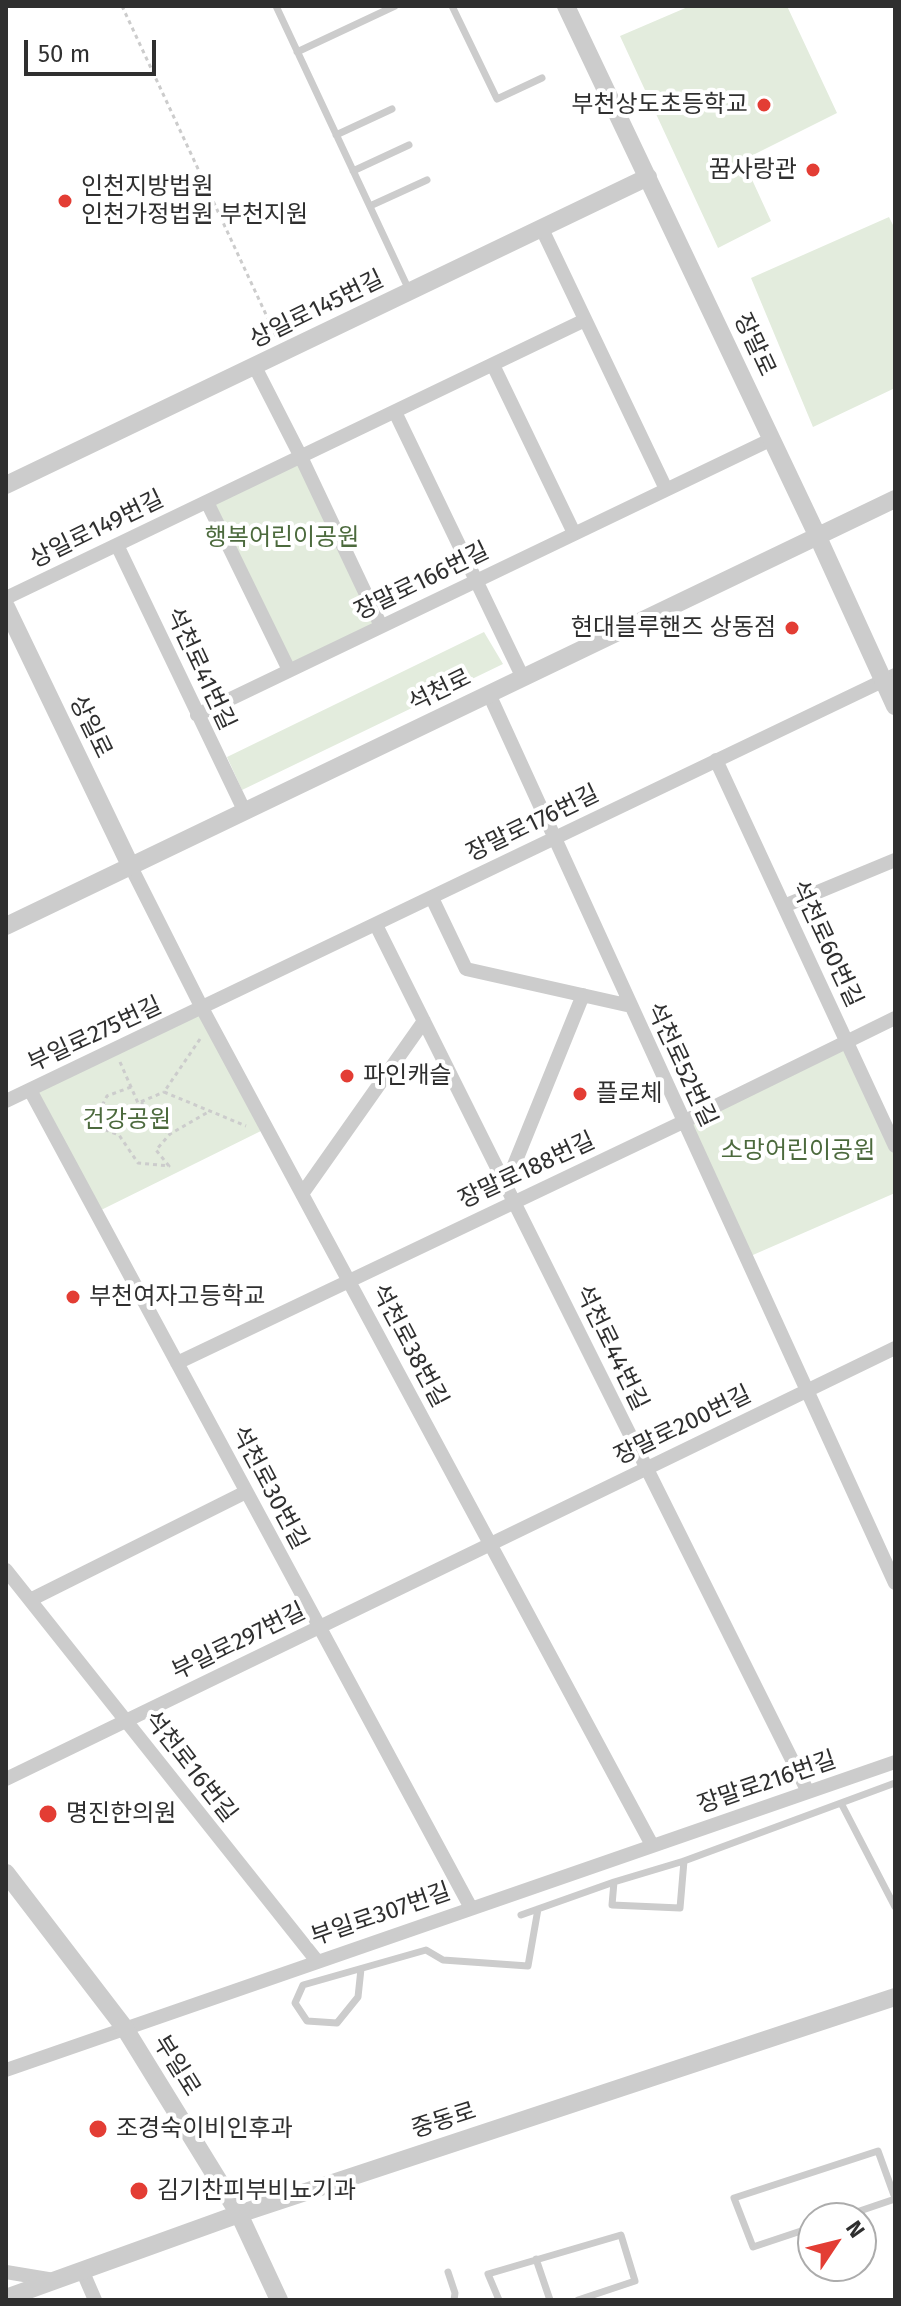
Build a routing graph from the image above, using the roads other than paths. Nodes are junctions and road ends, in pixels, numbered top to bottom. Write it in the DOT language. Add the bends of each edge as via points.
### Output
graph roads {
  1 [pos="276,6"];
  2 [pos="395,6"];
  3 [pos="452,6"];
  4 [pos="566,6"];
  5 [pos="297,52"];
  6 [pos="542,78"];
  7 [pos="392,109"];
  8 [pos="336,135"];
  9 [pos="409,145"];
  10 [pos="353,171"];
  11 [pos="648,177"];
  12 [pos="427,180"];
  13 [pos="370,206"];
  14 [pos="541,227"];
  15 [pos="410,291"];
  16 [pos="585,320"];
  17 [pos="493,365"];
  18 [pos="255,367"];
  19 [pos="395,412"];
  20 [pos="772,439"];
  21 [pos="301,457"];
  22 [pos="6,485"];
  23 [pos="666,489"];
  24 [pos="895,499"];
  25 [pos="207,502"];
  26 [pos="574,533"];
  27 [pos="817,535"];
  28 [pos="117,545"];
  29 [pos="476,581"];
  30 [pos="6,598"];
  31 [pos="6,607"];
  32 [pos="381,626"];
  33 [pos="289,670"];
  34 [pos="523,678"];
  35 [pos="889,678"];
  36 [pos="489,694"];
  37 [pos="895,706"];
  38 [pos="197,715"];
  39 [pos="716,760"];
  40 [pos="245,812"];
  41 [pos="554,839"];
  42 [pos="895,860"];
  43 [pos="131,867"];
  44 [pos="432,898"];
  45 [pos="784,906"];
  46 [pos="376,925"];
  47 [pos="6,926"];
  48 [pos="583,995"];
  49 [pos="631,1006"];
  50 [pos="202,1008"];
  51 [pos="895,1018"];
  52 [pos="424,1021"];
  53 [pos="847,1041"];
  54 [pos="30,1090"];
  55 [pos="6,1101"];
  56 [pos="683,1122"];
  57 [pos="895,1146"];
  58 [pos="506,1185"];
  59 [pos="302,1194"];
  60 [pos="513,1201"];
  61 [pos="349,1280"];
  62 [pos="895,1348"];
  63 [pos="177,1363"];
  64 [pos="807,1391"];
  65 [pos="647,1469"];
  66 [pos="246,1492"];
  67 [pos="491,1544"];
  68 [pos="6,1570"];
  69 [pos="895,1583"];
  70 [pos="30,1600"];
  71 [pos="319,1627"];
  72 [pos="126,1721"];
  73 [pos="895,1762"];
  74 [pos="6,1779"];
  75 [pos="895,1783"];
  76 [pos="808,1792"];
  77 [pos="841,1803"];
  78 [pos="652,1845"];
  79 [pos="684,1861"];
  80 [pos="6,1873"];
  81 [pos="614,1882"];
  82 [pos="895,1907"];
  83 [pos="471,1908"];
  84 [pos="538,1909"];
  85 [pos="521,1915"];
  86 [pos="317,1961"];
  87 [pos="361,1969"];
  88 [pos="895,1997"];
  89 [pos="124,2027"];
  90 [pos="6,2070"];
  91 [pos="895,2198"];
  92 [pos="239,2214"];
  93 [pos="797,2232"];
  94 [pos="536,2259"];
  95 [pos="82,2270"];
  96 [pos="6,2272"];
  97 [pos="448,2272"];
  98 [pos="55,2280"];
  99 [pos="8,2297"];
  100 [pos="38,2300"];
  101 [pos="95,2300"];
  102 [pos="279,2300"];
  103 [pos="454,2300"];
  104 [pos="499,2300"];
  105 [pos="550,2300"];
  106 [pos="578,2300"];
  1 -- 5 [label="lane"];
  2 -- 5 [label="lane"];
  3 -- 6 [label="lane" via="497,99"];
  4 -- 11 [label="street, 장말로"];
  5 -- 8 [label="lane"];
  7 -- 8 [label="lane"];
  8 -- 10 [label="lane"];
  9 -- 10 [label="lane"];
  10 -- 13 [label="lane"];
  11 -- 14 [label="street, 상일로145번길"];
  11 -- 20 [label="street, 장말로"];
  12 -- 13 [label="lane"];
  13 -- 15 [label="lane"];
  14 -- 15 [label="street, 상일로145번길"];
  14 -- 16 [label="street"];
  15 -- 18 [label="street, 상일로145번길"];
  16 -- 17 [label="street, 상일로149번길"];
  16 -- 23 [label="street"];
  17 -- 19 [label="street, 상일로149번길"];
  17 -- 26 [label="street"];
  18 -- 21 [label="street"];
  18 -- 22 [label="street, 상일로145번길"];
  19 -- 21 [label="street, 상일로149번길"];
  19 -- 29 [label="street"];
  20 -- 23 [label="street, 장말로166번길"];
  20 -- 27 [label="street, 장말로"];
  21 -- 25 [label="street, 상일로149번길"];
  21 -- 32 [label="street"];
  23 -- 26 [label="street, 장말로166번길"];
  24 -- 27 [label="street, 석천로"];
  25 -- 28 [label="street, 상일로149번길"];
  25 -- 33 [label="street"];
  26 -- 29 [label="street, 장말로166번길"];
  27 -- 34 [label="street, 석천로"];
  27 -- 35 [label="street, 장말로"];
  28 -- 30 [label="street, 상일로149번길"];
  28 -- 38 [label="street, 석천로41번길"];
  29 -- 32 [label="street, 장말로166번길"];
  29 -- 34 [label="street"];
  31 -- 43 [label="street, 상일로"];
  32 -- 33 [label="street, 장말로166번길"];
  33 -- 38 [label="street, 장말로166번길"];
  34 -- 36 [label="street, 석천로"];
  35 -- 37 [label="street, 장말로"];
  35 -- 39 [label="street, 장말로176번길"];
  36 -- 40 [label="street, 석천로"];
  36 -- 41 [label="street, 석천로52번길"];
  38 -- 40 [label="street, 석천로41번길"];
  39 -- 41 [label="street, 장말로176번길"];
  39 -- 45 [label="street, 석천로60번길"];
  40 -- 43 [label="street, 석천로"];
  41 -- 44 [label="street, 장말로176번길"];
  41 -- 49 [label="street, 석천로52번길"];
  42 -- 45 [label="street"];
  43 -- 47 [label="street, 석천로"];
  43 -- 50 [label="street, 석천로38번길"];
  44 -- 46 [label="street, 장말로176번길"];
  44 -- 48 [label="street" via="466,969"];
  45 -- 53 [label="street, 석천로60번길"];
  46 -- 50 [label="street, 장말로176번길"];
  46 -- 52 [label="street, 석천로44번길"];
  48 -- 49 [label="street"];
  48 -- 58 [label="street"];
  49 -- 56 [label="street, 석천로52번길"];
  50 -- 54 [label="street, 부일로275번길"];
  50 -- 59 [label="street, 석천로38번길"];
  51 -- 53 [label="street, 장말로188번길"];
  52 -- 58 [label="street, 석천로44번길"];
  52 -- 59 [label="street"];
  53 -- 56 [label="street, 장말로188번길"];
  53 -- 57 [label="street, 석천로60번길"];
  54 -- 55 [label="street, 부일로275번길"];
  54 -- 63 [label="street, 석천로30번길"];
  56 -- 60 [label="street, 장말로188번길"];
  56 -- 64 [label="street, 석천로52번길"];
  58 -- 60 [label="street, 석천로44번길"];
  59 -- 61 [label="street, 석천로38번길"];
  60 -- 61 [label="street, 장말로188번길"];
  60 -- 65 [label="street, 석천로44번길"];
  61 -- 63 [label="street, 장말로188번길"];
  61 -- 67 [label="street, 석천로38번길"];
  62 -- 64 [label="street, 장말로200번길"];
  63 -- 66 [label="street, 석천로30번길"];
  64 -- 65 [label="street, 장말로200번길"];
  64 -- 69 [label="street, 석천로52번길"];
  65 -- 67 [label="street, 장말로200번길"];
  65 -- 76 [label="street, 석천로44번길"];
  66 -- 70 [label="street"];
  66 -- 71 [label="street, 석천로30번길"];
  67 -- 71 [label="street, 부일로297번길"];
  67 -- 78 [label="street, 석천로38번길"];
  68 -- 70 [label="street, 석천로16번길"];
  70 -- 72 [label="street, 석천로16번길"];
  71 -- 72 [label="street, 부일로297번길"];
  71 -- 83 [label="street, 석천로30번길"];
  72 -- 74 [label="street, 부일로297번길"];
  72 -- 86 [label="street, 석천로16번길"];
  73 -- 76 [label="street, 장말로216번길"];
  75 -- 77 [label="lane"];
  76 -- 78 [label="street, 장말로216번길"];
  77 -- 79 [label="lane"];
  77 -- 82 [label="lane"];
  78 -- 83 [label="street, 부일로307번길"];
  79 -- 81 [label="lane"];
  79 -- 81 [label="lane" via="680,1908 612,1905"];
  80 -- 89 [label="street, 부일로"];
  81 -- 84 [label="lane"];
  83 -- 86 [label="street, 부일로307번길"];
  84 -- 85 [label="lane"];
  84 -- 87 [label="lane" via="528,1966 443,1960 426,1950"];
  86 -- 89 [label="street, 부일로307번길"];
  87 -- 87 [label="lane" via="303,1985 295,2003 307,2021 337,2023 358,1997"];
  88 -- 92 [label="street, 중동로"];
  89 -- 90 [label="street, 부일로307번길"];
  89 -- 92 [label="street, 부일로"];
  91 -- 93 [label="lane" via="878,2151 734,2198 753,2247"];
  92 -- 95 [label="street, 중동로"];
  92 -- 102 [label="street, 부일로"];
  94 -- 104 [label="lane" via="488,2274"];
  94 -- 105 [label="lane"];
  94 -- 106 [label="lane" via="621,2235 635,2281"];
  95 -- 98 [label="street, 중동로"];
  95 -- 101 [label="street"];
  96 -- 98 [label="street"];
  97 -- 103 [label="lane"];
  98 -- 99 [label="street, 중동로"];
  98 -- 100 [label="street"];
}
